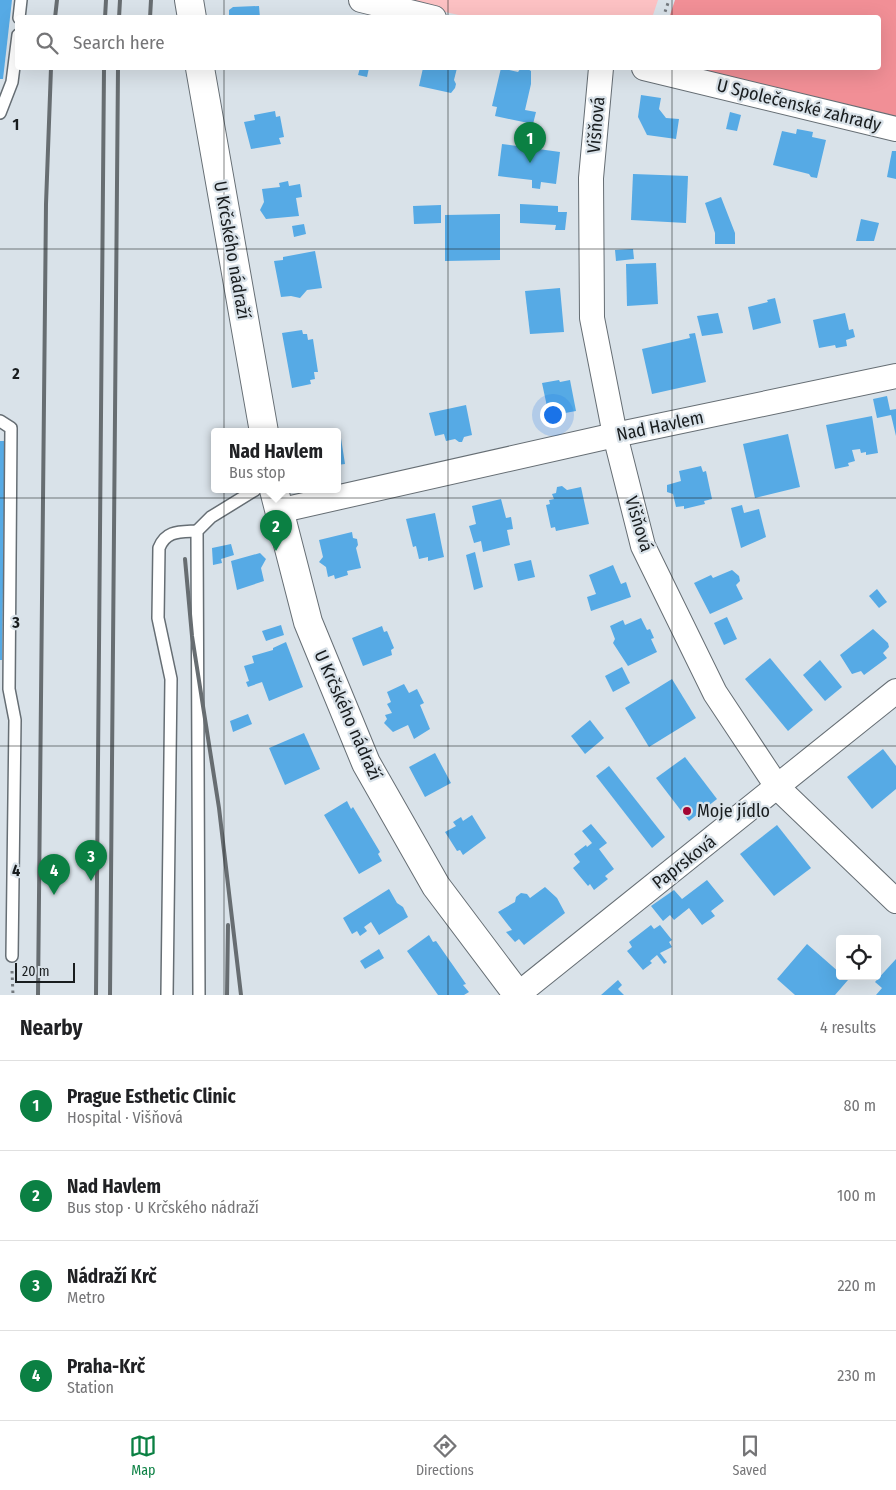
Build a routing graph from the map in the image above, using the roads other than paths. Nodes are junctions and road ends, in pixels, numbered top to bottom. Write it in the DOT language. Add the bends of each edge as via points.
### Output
graph roads {
  1 [pos="21,0"];
  2 [pos="188,0"];
  3 [pos="362,0"];
  4 [pos="19,15"];
  5 [pos="191,15"];
  6 [pos="422,15"];
  7 [pos="15,58"];
  8 [pos="200,70"];
  9 [pos="601,70"];
  10 [pos="652,70"];
  11 [pos="0,113"];
  12 [pos="896,129"];
  13 [pos="896,376"];
  14 [pos="0,421"];
  15 [pos="263,428"];
  16 [pos="615,435"];
  17 [pos="341,488"];
  18 [pos="250,493"];
  19 [pos="317,493"];
  20 [pos="276,501"];
  21 [pos="197,531"];
  22 [pos="896,691"];
  23 [pos="778,788"];
  24 [pos="896,901"];
  25 [pos="12,956"];
  26 [pos="517,994"];
  27 [pos="166,995"];
  28 [pos="199,995"];
  1 -- 4 [label="lane"];
  2 -- 5 [label="street"];
  3 -- 6 [label="street"];
  7 -- 11 [label="lane" via="12,82"];
  8 -- 15 [label="street, U Krčského nádraží"];
  9 -- 16 [label="street, Višňová" via="591,178 592,318"];
  10 -- 12 [label="street, U Společenské zahrady"];
  13 -- 16 [label="street, Nad Havlem"];
  14 -- 25 [label="lane" via="11,428 9,690 15,720"];
  16 -- 17 [label="street, Nad Havlem"];
  16 -- 23 [label="street, Višňová" via="643,546 715,694"];
  18 -- 21 [label="lane" via="211,517"];
  19 -- 20 [label="street, Nad Havlem"];
  20 -- 26 [label="street, U Krčského nádraží" via="308,622 366,763 436,886"];
  21 -- 27 [label="lane" via="172,532 158,548 158,618 170,679"];
  21 -- 28 [label="lane"];
  22 -- 23 [label="street, Paprsková"];
  23 -- 24 [label="street, Višňová"];
  23 -- 26 [label="street, Paprsková"];
}
